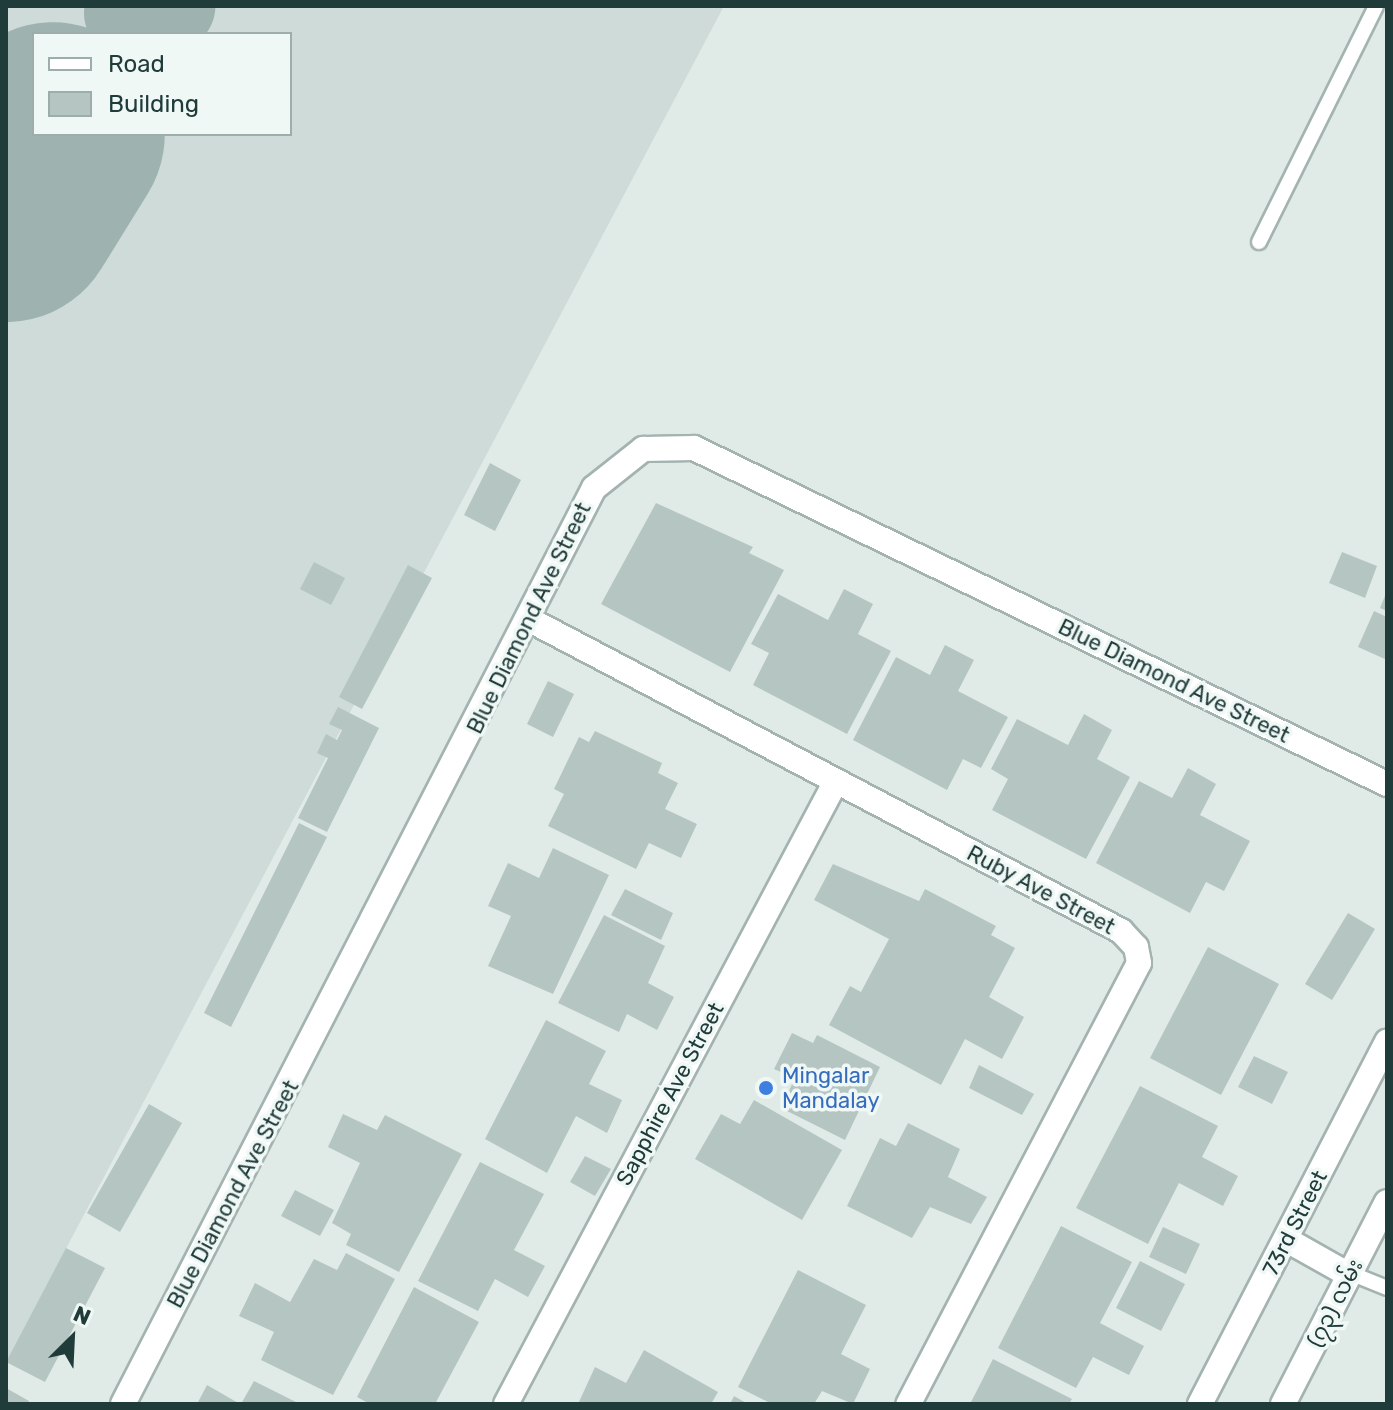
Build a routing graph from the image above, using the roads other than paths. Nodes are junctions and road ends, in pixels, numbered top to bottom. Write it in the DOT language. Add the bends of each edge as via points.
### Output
graph roads {
  1 [pos="1376,6"];
  2 [pos="1259,242"];
  3 [pos="530,620"];
  4 [pos="835,783"];
  5 [pos="1387,784"];
  6 [pos="1387,1041"];
  7 [pos="1387,1202"];
  8 [pos="1287,1240"];
  9 [pos="1350,1274"];
  10 [pos="1387,1288"];
  11 [pos="123,1404"];
  12 [pos="506,1404"];
  13 [pos="908,1404"];
  14 [pos="1200,1404"];
  15 [pos="1283,1404"];
  1 -- 2 [label="lane"];
  3 -- 4 [label="street, Ruby Ave Street"];
  3 -- 5 [label="street, Blue Diamond Ave Street" via="594,488 643,449 694,448"];
  3 -- 11 [label="street, Blue Diamond Ave Street"];
  4 -- 12 [label="street, Sapphire Ave Street"];
  4 -- 13 [label="street, Ruby Ave Street" via="1121,931 1139,955"];
  6 -- 8 [label="street, 73rd Street"];
  7 -- 9 [label="street, (၇၃) လမ်း"];
  8 -- 9 [label="street"];
  8 -- 14 [label="street, 73rd Street"];
  9 -- 10 [label="lane"];
  9 -- 15 [label="street, (၇၃) လမ်း"];
}
